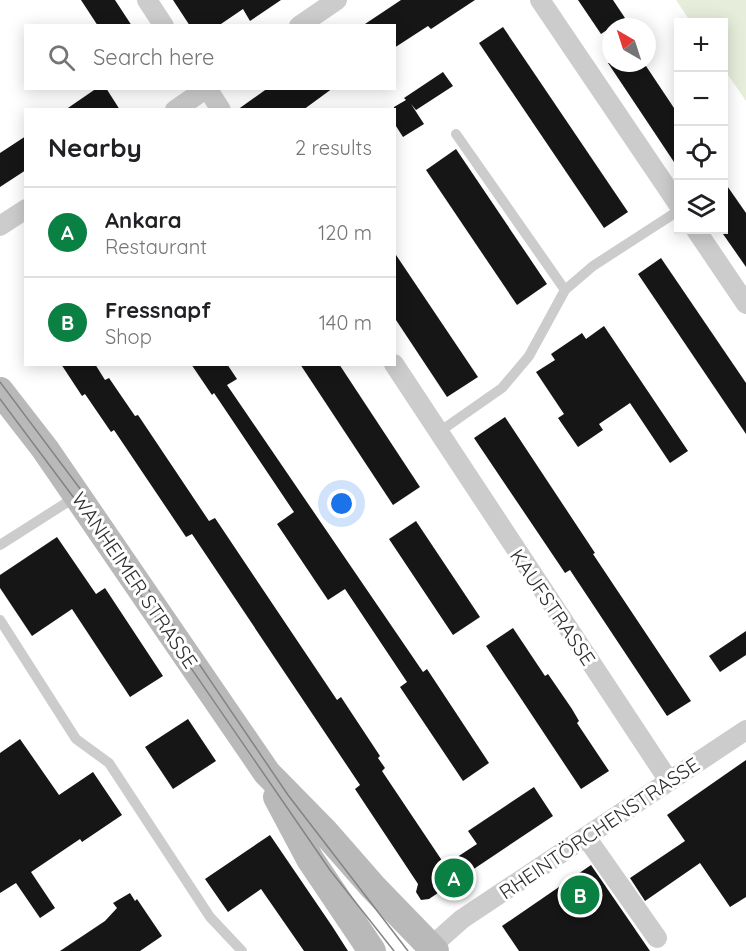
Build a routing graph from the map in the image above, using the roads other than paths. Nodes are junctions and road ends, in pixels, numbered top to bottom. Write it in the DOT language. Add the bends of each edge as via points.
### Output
graph roads {
  1 [pos="147,0"];
  2 [pos="337,0"];
  3 [pos="540,0"];
  4 [pos="163,24"];
  5 [pos="303,24"];
  6 [pos="204,90"];
  7 [pos="208,90"];
  8 [pos="178,108"];
  9 [pos="220,108"];
  10 [pos="456,134"];
  11 [pos="674,198"];
  12 [pos="24,210"];
  13 [pos="674,214"];
  14 [pos="0,226"];
  15 [pos="699,234"];
  16 [pos="565,290"];
  17 [pos="746,304"];
  18 [pos="395,366"];
  19 [pos="0,391"];
  20 [pos="439,432"];
  21 [pos="78,496"];
  22 [pos="0,545"];
  23 [pos="0,620"];
  24 [pos="746,730"];
  25 [pos="267,773"];
  26 [pos="669,781"];
  27 [pos="586,837"];
  28 [pos="657,938"];
  29 [pos="431,950"];
  30 [pos="242,951"];
  31 [pos="372,951"];
  1 -- 4 [label="street"];
  2 -- 5 [label="street"];
  3 -- 11 [label="street"];
  6 -- 8 [label="street"];
  7 -- 9 [label="street"];
  10 -- 16 [label="lane"];
  12 -- 14 [label="street"];
  13 -- 16 [label="lane"];
  15 -- 17 [label="street"];
  16 -- 20 [label="lane" via="529,356 502,388"];
  18 -- 20 [label="street, KAUFSTRASSE"];
  19 -- 21 [label="street, WANHEIMER STRASSE"];
  20 -- 26 [label="street, KAUFSTRASSE"];
  21 -- 22 [label="lane"];
  21 -- 25 [label="street, WANHEIMER STRASSE"];
  23 -- 30 [label="lane" via="76,739 109,764 210,917"];
  24 -- 26 [label="street, RHEINTÖRCHENSTRASSE"];
  25 -- 29 [label="street, WANHEIMER STRASSE"];
  25 -- 31 [label="street, WANHEIMER STRASSE" via="310,859"];
  26 -- 27 [label="street, RHEINTÖRCHENSTRASSE"];
  27 -- 28 [label="street"];
  27 -- 29 [label="street, RHEINTÖRCHENSTRASSE" via="462,918"];
}
